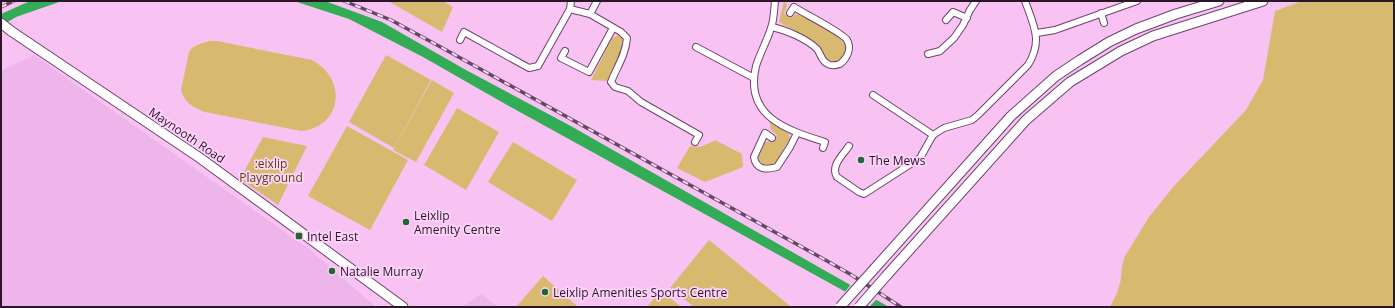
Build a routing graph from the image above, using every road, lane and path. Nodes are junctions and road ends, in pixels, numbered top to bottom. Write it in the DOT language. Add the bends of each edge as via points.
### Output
graph roads {
  1 [pos="571,1"];
  2 [pos="597,1"];
  3 [pos="776,1"];
  4 [pos="976,1"];
  5 [pos="1025,1"];
  6 [pos="1137,1"];
  7 [pos="1219,1"];
  8 [pos="1263,1"];
  9 [pos="570,9"];
  10 [pos="790,13"];
  11 [pos="1101,13"];
  12 [pos="590,14"];
  13 [pos="967,18"];
  14 [pos="946,20"];
  15 [pos="1,23"];
  16 [pos="1104,23"];
  17 [pos="772,27"];
  18 [pos="613,28"];
  19 [pos="1037,33"];
  20 [pos="460,40"];
  21 [pos="696,47"];
  22 [pos="565,51"];
  23 [pos="928,54"];
  24 [pos="754,78"];
  25 [pos="873,95"];
  26 [pos="797,133"];
  27 [pos="934,135"];
  28 [pos="772,138"];
  29 [pos="695,142"];
  30 [pos="849,146"];
  31 [pos="823,148"];
  32 [pos="403,307"];
  33 [pos="840,307"];
  34 [pos="859,307"];
  1 -- 9 [label="street"];
  2 -- 12 [label="street"];
  3 -- 17 [label="street"];
  4 -- 13 [label="street"];
  5 -- 19 [label="street"];
  6 -- 11 [label="street"];
  7 -- 33 [label="main road, bridge" via="1136,29 1109,42 1056,76 1012,116"];
  8 -- 34 [label="main road, bridge" via="1153,36 1121,51 1070,82 1044,103 1012,135"];
  9 -- 12 [label="street"];
  9 -- 20 [label="street" via="538,66 529,68 464,32"];
  10 -- 17 [label="street" via="794,7 847,39 849,48 845,60 840,64 828,64 822,60 818,50 796,35"];
  11 -- 16 [label="street"];
  11 -- 19 [label="street" via="1055,30"];
  12 -- 18 [label="street"];
  13 -- 14 [label="street" via="953,12"];
  13 -- 23 [label="street" via="954,38 940,51"];
  15 -- 32 [label="main road, Maynooth Road" via="200,158"];
  17 -- 24 [label="street"];
  18 -- 22 [label="street" via="589,72 561,58"];
  18 -- 29 [label="street" via="627,38 626,47 611,82 615,87 628,91 641,102 699,135"];
  19 -- 27 [label="street" via="1034,56 1004,90 972,120 944,128"];
  21 -- 24 [label="street"];
  24 -- 26 [label="street" via="760,106 767,115"];
  25 -- 27 [label="street"];
  26 -- 28 [label="street" via="777,167 768,170 760,167 754,157 765,133"];
  26 -- 31 [label="street" via="825,142"];
  27 -- 30 [label="street" via="920,158 864,194 834,174 834,167"];
}
